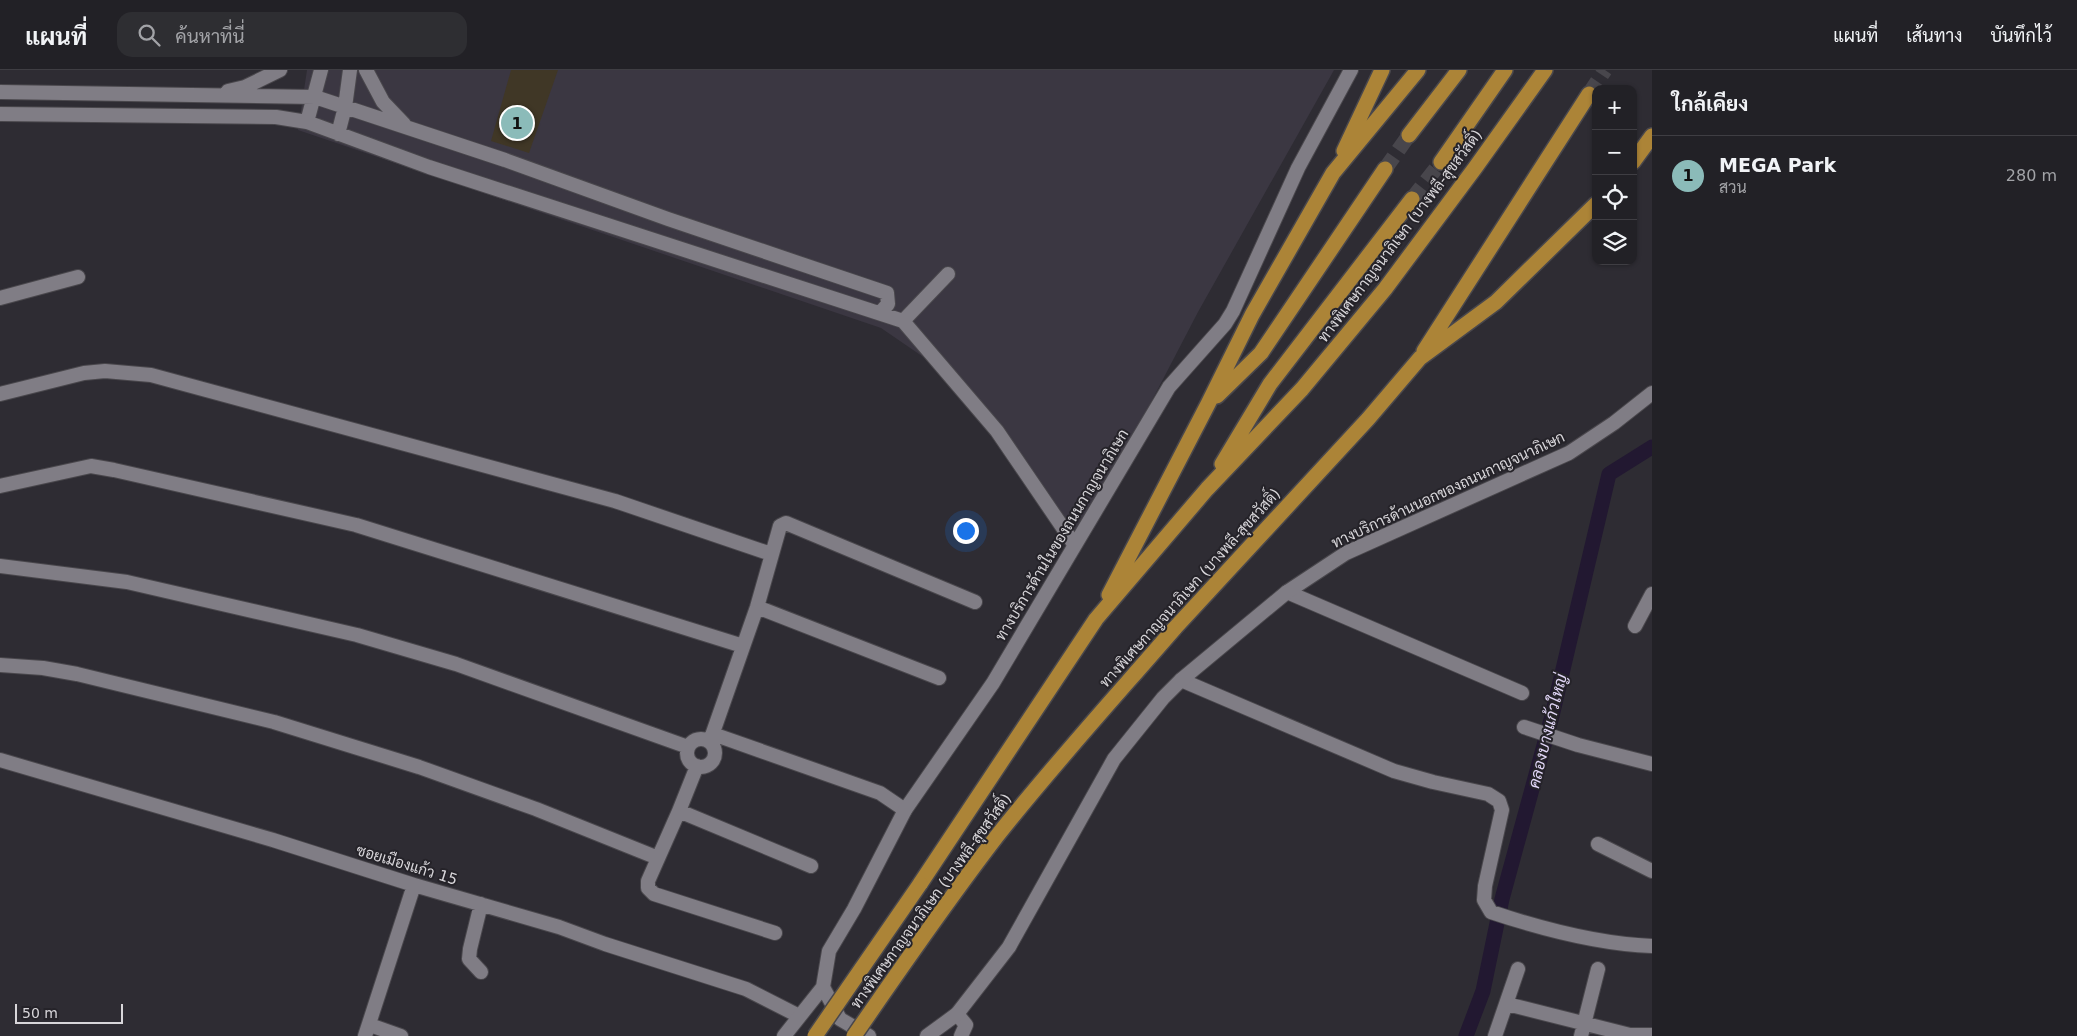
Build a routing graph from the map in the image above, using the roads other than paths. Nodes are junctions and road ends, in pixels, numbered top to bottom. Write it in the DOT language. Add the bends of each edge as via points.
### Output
graph roads {
  1 [pos="280,70"];
  2 [pos="321,70"];
  3 [pos="350,70"];
  4 [pos="366,70"];
  5 [pos="1351,70"];
  6 [pos="1382,70"];
  7 [pos="1418,70"];
  8 [pos="1459,70"];
  9 [pos="1505,70"];
  10 [pos="1545,70"];
  11 [pos="0,92"];
  12 [pos="1589,94"];
  13 [pos="211,96"];
  14 [pos="315,97"];
  15 [pos="345,107"];
  16 [pos="0,114"];
  17 [pos="307,122"];
  18 [pos="406,126"];
  19 [pos="338,134"];
  20 [pos="1408,135"];
  21 [pos="1652,136"];
  22 [pos="1637,157"];
  23 [pos="1441,162"];
  24 [pos="1385,169"];
  25 [pos="1333,173"];
  26 [pos="1412,199"];
  27 [pos="1592,208"];
  28 [pos="948,274"];
  29 [pos="78,278"];
  30 [pos="0,298"];
  31 [pos="880,313"];
  32 [pos="902,320"];
  33 [pos="1420,358"];
  34 [pos="1652,393"];
  35 [pos="0,394"];
  36 [pos="1208,404"];
  37 [pos="0,486"];
  38 [pos="1207,489"];
  39 [pos="1074,544"];
  40 [pos="771,554"];
  41 [pos="0,566"];
  42 [pos="1287,592"];
  43 [pos="1652,594"];
  44 [pos="975,602"];
  45 [pos="757,607"];
  46 [pos="1096,619"];
  47 [pos="1635,626"];
  48 [pos="743,646"];
  49 [pos="0,665"];
  50 [pos="939,678"];
  51 [pos="1181,680"];
  52 [pos="1522,693"];
  53 [pos="1528,728"];
  54 [pos="712,737"];
  55 [pos="688,747"];
  56 [pos="0,760"];
  57 [pos="1652,764"];
  58 [pos="697,766"];
  59 [pos="905,810"];
  60 [pos="679,811"];
  61 [pos="1598,844"];
  62 [pos="658,858"];
  63 [pos="811,866"];
  64 [pos="1652,871"];
  65 [pos="414,885"];
  66 [pos="481,904"];
  67 [pos="775,933"];
  68 [pos="1638,946"];
  69 [pos="1652,946"];
  70 [pos="1652,955"];
  71 [pos="1518,969"];
  72 [pos="1598,969"];
  73 [pos="480,972"];
  74 [pos="823,987"];
  75 [pos="1507,1004"];
  76 [pos="957,1014"];
  77 [pos="799,1016"];
  78 [pos="1583,1030"];
  79 [pos="367,1031"];
  80 [pos="1630,1035"];
  81 [pos="1652,1035"];
  82 [pos="401,1036"];
  83 [pos="784,1036"];
  84 [pos="815,1036"];
  85 [pos="854,1036"];
  86 [pos="869,1036"];
  87 [pos="927,1036"];
  88 [pos="960,1036"];
  89 [pos="1495,1036"];
  1 -- 13 [label="street" via="245,87"];
  2 -- 14 [label="street"];
  3 -- 15 [label="street"];
  4 -- 18 [label="street" via="383,102"];
  5 -- 39 [label="street, ทางบริการด้านในของถนนกาญจนาภิเษก" via="1298,168 1233,311 1170,387"];
  6 -- 25 [label="highway"];
  7 -- 25 [label="highway, ทางพิเศษกาญจนาภิเษก (บางพลี-สุขสวัสดิ์)"];
  8 -- 20 [label="highway"];
  9 -- 23 [label="highway"];
  10 -- 38 [label="highway, ทางพิเศษกาญจนาภิเษก (บางพลี-สุขสวัสดิ์)" via="1385,289 1302,389"];
  11 -- 13 [label="street"];
  12 -- 33 [label="highway"];
  13 -- 14 [label="street"];
  14 -- 15 [label="street"];
  14 -- 17 [label="street"];
  15 -- 18 [label="street"];
  15 -- 19 [label="street"];
  16 -- 17 [label="street" via="276,117"];
  17 -- 19 [label="street"];
  18 -- 31 [label="street" via="887,293 888,304"];
  19 -- 31 [label="street" via="429,167"];
  21 -- 22 [label="highway"];
  24 -- 36 [label="highway, ทางพิเศษกาญจนาภิเษก (บางพลี-สุขสวัสดิ์)" via="1261,353"];
  25 -- 36 [label="highway, ทางพิเศษกาญจนาภิเษก (บางพลี-สุขสวัสดิ์)" via="1252,315"];
  26 -- 38 [label="highway" via="1270,384"];
  27 -- 33 [label="highway, ทางพิเศษกาญจนาภิเษก (บางพลี-สุขสวัสดิ์)" via="1496,302"];
  28 -- 32 [label="street"];
  29 -- 30 [label="street"];
  31 -- 32 [label="street"];
  32 -- 39 [label="street" via="997,431"];
  33 -- 85 [label="highway, ทางพิเศษกาญจนาภิเษก (บางพลี-สุขสวัสดิ์), bridge" via="1086,730 998,836"];
  34 -- 42 [label="street, ทางบริการด้านนอกของถนนกาญจนาภิเษก" via="1569,453 1346,553"];
  35 -- 40 [label="street" via="84,373 105,371 151,375 615,501"];
  36 -- 46 [label="highway, ทางพิเศษกาญจนาภิเษก (บางพลี-สุขสวัสดิ์)"];
  37 -- 48 [label="street" via="91,466 114,470 356,525"];
  38 -- 46 [label="highway, ทางพิเศษกาญจนาภิเษก (บางพลี-สุขสวัสดิ์)"];
  39 -- 59 [label="street, ทางบริการด้านในของถนนกาญจนาภิเษก" via="993,683"];
  40 -- 44 [label="street" via="780,526 786,523"];
  40 -- 45 [label="street"];
  41 -- 55 [label="street" via="127,582 357,635 456,664"];
  42 -- 51 [label="street, ทางบริการด้านนอกของถนนกาญจนาภิเษก"];
  42 -- 52 [label="street"];
  43 -- 47 [label="street"];
  45 -- 48 [label="street"];
  45 -- 50 [label="street"];
  46 -- 84 [label="highway, ทางพิเศษกาญจนาภิเษก (บางพลี-สุขสวัสดิ์), bridge"];
  48 -- 54 [label="street"];
  49 -- 62 [label="street" via="77,674 274,722 420,767"];
  51 -- 68 [label="street" via="1394,771 1488,794 1499,801 1502,810 1485,886 1484,900 1491,912 1531,925"];
  51 -- 76 [label="street, ทางบริการด้านนอกของถนนกาญจนาภิเษก" via="1114,759 1009,947"];
  53 -- 57 [label="street"];
  54 -- 55 [label="street" via="698,739"];
  54 -- 58 [label="street" via="714,759 710,764"];
  54 -- 59 [label="street" via="880,793"];
  55 -- 58 [label="street" via="688,759"];
  56 -- 65 [label="street, ซอยเมืองแก้ว 15" via="316,852"];
  58 -- 60 [label="street"];
  59 -- 74 [label="street, ทางบริการด้านในของถนนกาญจนาภิเษก" via="829,951"];
  60 -- 62 [label="street"];
  60 -- 63 [label="street"];
  61 -- 64 [label="street"];
  62 -- 67 [label="street" via="648,881 648,888 654,894"];
  65 -- 66 [label="street, ซอยเมืองแก้ว 15"];
  65 -- 79 [label="street"];
  66 -- 73 [label="street" via="469,959"];
  66 -- 77 [label="street, ซอยเมืองแก้ว 15" via="746,989"];
  68 -- 69 [label="street"];
  68 -- 70 [label="street"];
  71 -- 75 [label="street"];
  72 -- 78 [label="street"];
  74 -- 77 [label="street"];
  74 -- 86 [label="street" via="840,1019"];
  75 -- 78 [label="street"];
  75 -- 89 [label="street"];
  76 -- 87 [label="street, ทางบริการด้านนอกของถนนกาญจนาภิเษก"];
  76 -- 88 [label="street" via="966,1025"];
  77 -- 83 [label="street"];
  78 -- 80 [label="street"];
  79 -- 82 [label="street"];
  80 -- 81 [label="street"];
}
